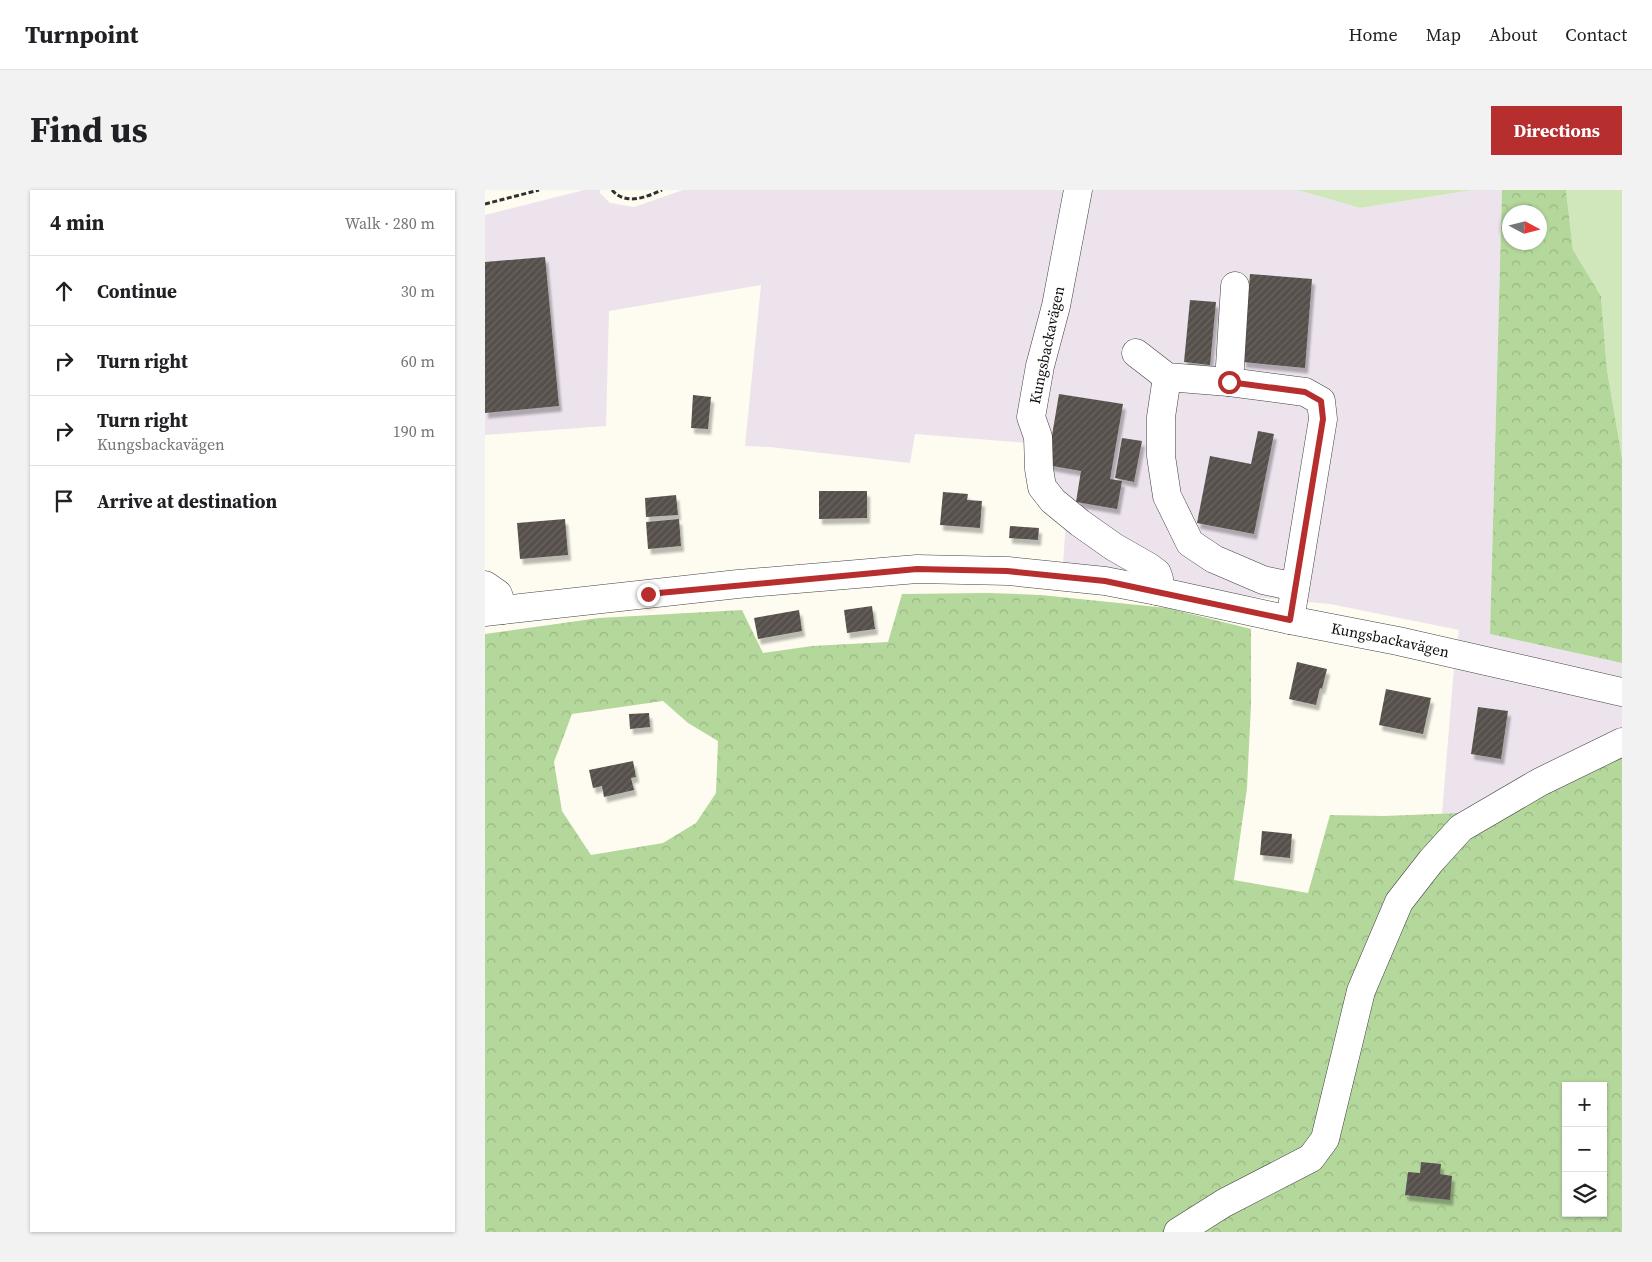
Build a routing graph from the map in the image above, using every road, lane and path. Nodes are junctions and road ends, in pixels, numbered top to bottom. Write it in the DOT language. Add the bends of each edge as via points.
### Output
graph roads {
  1 [pos="539,190"];
  2 [pos="612,190"];
  3 [pos="662,190"];
  4 [pos="1079,190"];
  5 [pos="485,204"];
  6 [pos="1235,286"];
  7 [pos="1136,353"];
  8 [pos="1167,377"];
  9 [pos="1229,382"];
  10 [pos="485,585"];
  11 [pos="1295,587"];
  12 [pos="1157,590"];
  13 [pos="494,611"];
  14 [pos="1290,620"];
  15 [pos="1622,692"];
  16 [pos="1622,742"];
  17 [pos="1178,1232"];
  1 -- 5 [label="path"];
  2 -- 3 [label="path" via="624,198 633,199"];
  4 -- 12 [label="street, Kungsbackavägen" via="1031,417 1038,437 1042,486 1053,501 1079,523 1157,573"];
  6 -- 9 [label="street"];
  7 -- 8 [label="street"];
  8 -- 9 [label="street"];
  8 -- 11 [label="street" via="1161,417 1161,456 1167,496 1190,543 1214,559 1263,580"];
  9 -- 11 [label="street" via="1305,392 1321,401 1323,419"];
  10 -- 13 [label="street" via="498,594"];
  11 -- 14 [label="street"];
  12 -- 13 [label="street, Kungsbackavägen" via="1007,571 917,569 720,586"];
  12 -- 14 [label="street, Kungsbackavägen"];
  14 -- 15 [label="street, Kungsbackavägen"];
  16 -- 17 [label="street" via="1541,782 1461,828 1431,861 1399,902 1361,991 1325,1139 1311,1158 1224,1203"];
}
